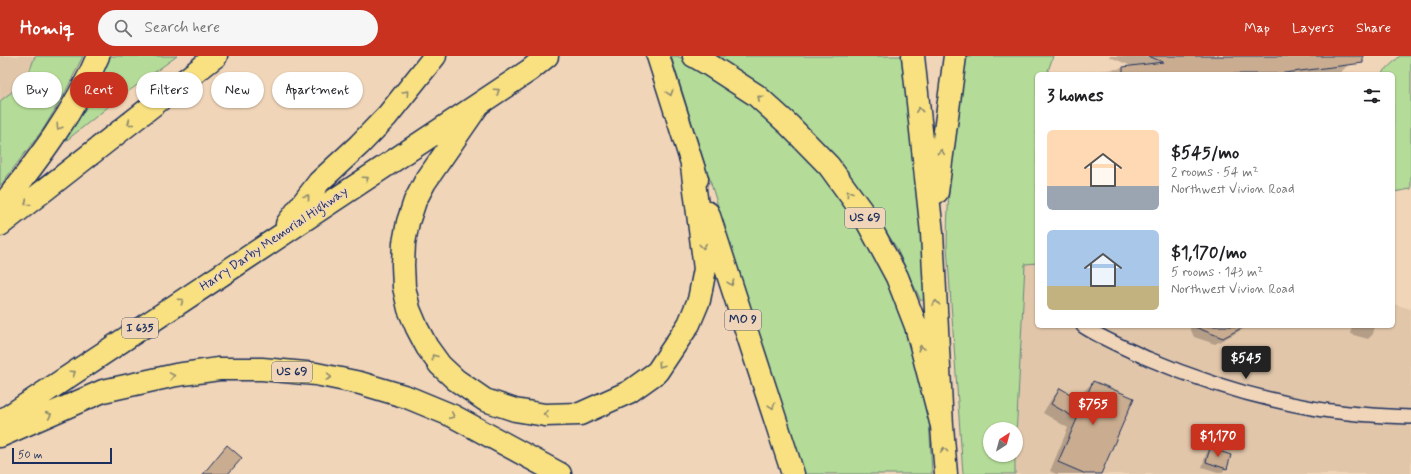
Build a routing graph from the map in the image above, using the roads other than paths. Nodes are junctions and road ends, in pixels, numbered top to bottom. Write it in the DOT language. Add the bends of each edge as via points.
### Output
graph roads {
  1 [pos="98,56"];
  2 [pos="216,56"];
  3 [pos="435,56"];
  4 [pos="547,56"];
  5 [pos="658,56"];
  6 [pos="913,56"];
  7 [pos="955,56"];
  8 [pos="701,60"];
  9 [pos="479,104"];
  10 [pos="692,166"];
  11 [pos="0,208"];
  12 [pos="0,225"];
  13 [pos="932,233"];
  14 [pos="275,239"];
  15 [pos="1087,328"];
  16 [pos="1411,417"];
  17 [pos="942,426"];
  18 [pos="5,427"];
  19 [pos="560,474"];
  20 [pos="793,474"];
  21 [pos="946,474"];
  1 -- 11 [label="highway, one-way" via="92,72 70,110"];
  2 -- 12 [label="highway, one-way"];
  14 -- 3 [label="highway, one-way" via="319,182 382,121"];
  9 -- 4 [label="highway, Harry Darby Memorial Highway / I 635, one-way"];
  5 -- 10 [label="highway, MO 9, one-way"];
  13 -- 6 [label="highway, one-way"];
  13 -- 7 [label="highway, one-way"];
  17 -- 8 [label="highway, US 69, one-way" via="916,326 897,277 861,210 828,166 789,125 756,95"];
  10 -- 9 [label="highway, one-way" via="705,269 699,300 689,324 657,372 629,392 580,414 545,415 515,410 485,400 456,380 440,365 427,348 417,328 404,287 404,243 415,201 425,182"];
  14 -- 9 [label="highway, Harry Darby Memorial Highway / I 635, one-way"];
  10 -- 20 [label="highway, MO 9, one-way"];
  17 -- 13 [label="highway, one-way"];
  18 -- 14 [label="highway, Harry Darby Memorial Highway / I 635, one-way"];
  15 -- 16 [label="street" via="1131,351 1222,387 1318,409"];
  21 -- 17 [label="highway, one-way"];
  18 -- 19 [label="highway, US 69, one-way" via="103,391 155,379 219,369 262,369 316,374 360,383 407,397 453,416"];
}
